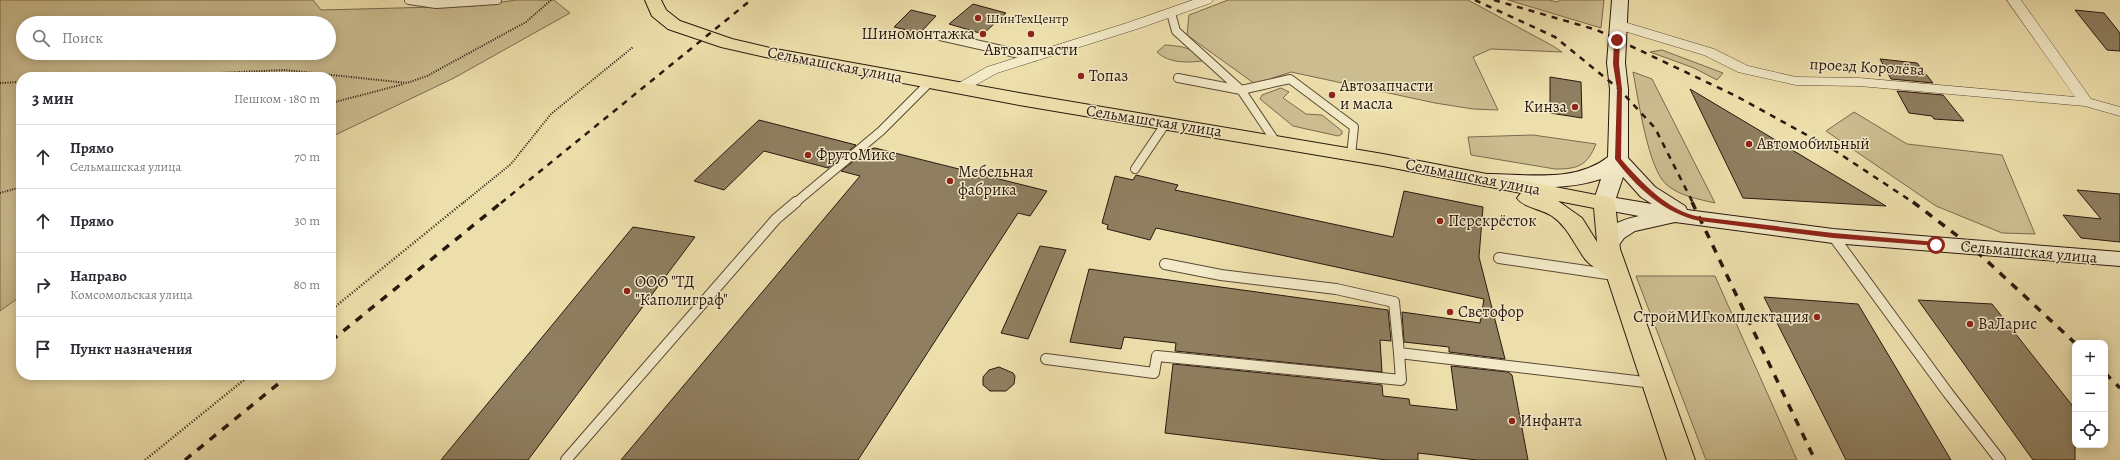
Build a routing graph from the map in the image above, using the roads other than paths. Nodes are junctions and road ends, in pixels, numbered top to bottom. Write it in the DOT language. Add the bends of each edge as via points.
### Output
graph roads {
  1 [pos="409,0"];
  2 [pos="498,0"];
  3 [pos="653,0"];
  4 [pos="1206,0"];
  5 [pos="1620,0"];
  6 [pos="2014,0"];
  7 [pos="1171,13"];
  8 [pos="1619,25"];
  9 [pos="940,36"];
  10 [pos="1033,57"];
  11 [pos="1178,78"];
  12 [pos="929,83"];
  13 [pos="960,88"];
  14 [pos="1241,90"];
  15 [pos="2086,102"];
  16 [pos="2120,112"];
  17 [pos="1166,123"];
  18 [pos="1276,142"];
  19 [pos="1351,155"];
  20 [pos="1618,159"];
  21 [pos="1135,169"];
  22 [pos="1440,171"];
  23 [pos="1484,180"];
  24 [pos="1604,202"];
  25 [pos="1687,216"];
  26 [pos="1833,236"];
  27 [pos="1608,244"];
  28 [pos="1499,258"];
  29 [pos="2120,260"];
  30 [pos="1165,264"];
  31 [pos="1617,274"];
  32 [pos="1399,353"];
  33 [pos="1046,359"];
  34 [pos="1654,383"];
  35 [pos="566,460"];
  36 [pos="1681,460"];
  37 [pos="2000,460"];
  1 -- 2 [label="lane" via="436,4"];
  3 -- 12 [label="highway, Сельмашская улица" via="658,12 674,24 704,36 770,53"];
  4 -- 7 [label="street"];
  5 -- 8 [label="main road"];
  6 -- 15 [label="street"];
  7 -- 10 [label="street"];
  7 -- 14 [label="lane" via="1176,31"];
  8 -- 15 [label="street, проезд Королёва" via="1709,52 1743,69 1796,81 1859,82"];
  8 -- 20 [label="main road" via="1616,64 1619,89"];
  9 -- 10 [label="lane"];
  10 -- 13 [label="street" via="992,70"];
  11 -- 14 [label="lane"];
  12 -- 13 [label="highway, Сельмашская улица"];
  12 -- 35 [label="lane" via="909,100 881,131 776,219"];
  13 -- 17 [label="highway, Сельмашская улица"];
  14 -- 18 [label="lane"];
  14 -- 19 [label="lane" via="1290,79 1354,127"];
  15 -- 16 [label="street, проезд Королёва"];
  17 -- 18 [label="highway, Сельмашская улица"];
  17 -- 21 [label="lane"];
  18 -- 19 [label="highway, Сельмашская улица"];
  19 -- 22 [label="highway, Сельмашская улица"];
  20 -- 23 [label="main road" via="1599,172 1576,178"];
  20 -- 24 [label="main road"];
  20 -- 25 [label="main road" via="1648,192"];
  22 -- 23 [label="highway, Сельмашская улица"];
  22 -- 31 [label="highway" via="1449,179 1466,185 1548,204 1574,223 1594,255"];
  23 -- 24 [label="highway, Сельмашская улица"];
  24 -- 25 [label="main road, Сельмашская улица"];
  24 -- 27 [label="highway"];
  25 -- 26 [label="main road, Сельмашская улица"];
  25 -- 27 [label="main road" via="1640,222 1616,234"];
  26 -- 29 [label="main road, Сельмашская улица"];
  26 -- 37 [label="lane"];
  27 -- 31 [label="highway"];
  28 -- 31 [label="lane"];
  30 -- 32 [label="lane" via="1221,275 1336,289 1394,302"];
  31 -- 34 [label="highway"];
  32 -- 33 [label="lane" via="1401,380 1157,356 1154,373"];
  32 -- 34 [label="lane"];
  34 -- 36 [label="highway"];
}
